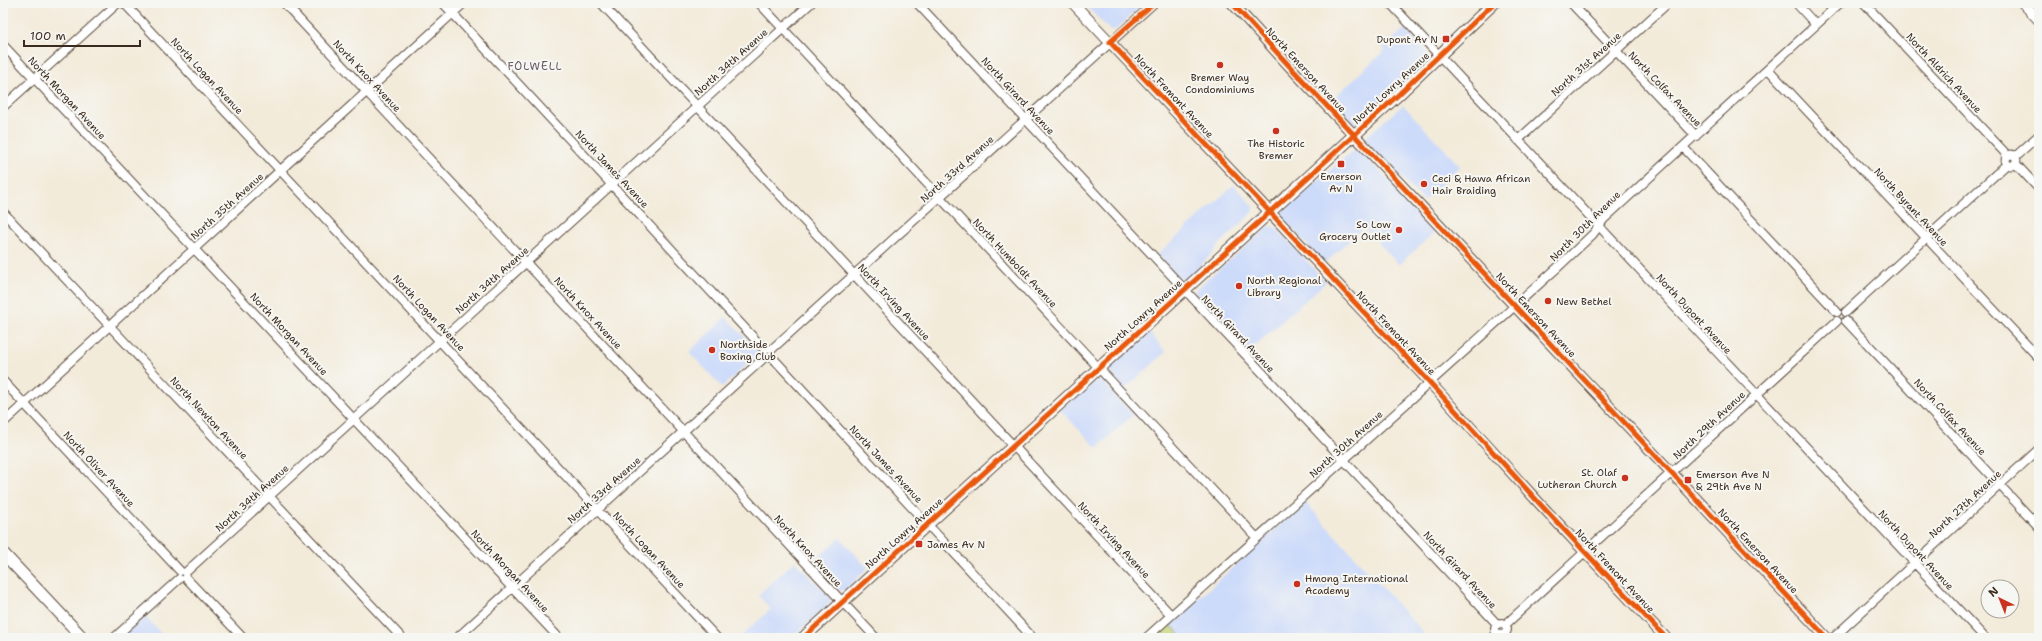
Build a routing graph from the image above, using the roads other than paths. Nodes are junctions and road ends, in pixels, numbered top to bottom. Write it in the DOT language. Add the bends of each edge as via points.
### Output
graph roads {
  1 [pos="118,3"];
  2 [pos="124,3"];
  3 [pos="284,3"];
  4 [pos="443,3"];
  5 [pos="464,3"];
  6 [pos="601,3"];
  7 [pos="759,3"];
  8 [pos="811,3"];
  9 [pos="917,3"];
  10 [pos="1073,3"];
  11 [pos="1154,3"];
  12 [pos="1232,3"];
  13 [pos="1390,3"];
  14 [pos="1494,3"];
  15 [pos="1570,3"];
  16 [pos="1668,3"];
  17 [pos="1796,3"];
  18 [pos="1840,3"];
  19 [pos="1864,3"];
  20 [pos="2023,3"];
  21 [pos="453,13"];
  22 [pos="2039,20"];
  23 [pos="1816,24"];
  24 [pos="783,29"];
  25 [pos="1110,42"];
  26 [pos="3,45"];
  27 [pos="1615,51"];
  28 [pos="1439,56"];
  29 [pos="1768,69"];
  30 [pos="35,78"];
  31 [pos="367,92"];
  32 [pos="698,106"];
  33 [pos="3,108"];
  34 [pos="1026,119"];
  35 [pos="1354,135"];
  36 [pos="2039,135"];
  37 [pos="1696,136"];
  38 [pos="1518,140"];
  39 [pos="1683,147"];
  40 [pos="2012,160"];
  41 [pos="282,170"];
  42 [pos="612,184"];
  43 [pos="2039,189"];
  44 [pos="940,197"];
  45 [pos="3,212"];
  46 [pos="1269,212"];
  47 [pos="1599,226"];
  48 [pos="1927,238"];
  49 [pos="196,249"];
  50 [pos="526,262"];
  51 [pos="855,275"];
  52 [pos="1184,291"];
  53 [pos="1515,306"];
  54 [pos="1841,316"];
  55 [pos="110,327"];
  56 [pos="441,340"];
  57 [pos="768,353"];
  58 [pos="2039,358"];
  59 [pos="1098,368"];
  60 [pos="3,381"];
  61 [pos="1430,382"];
  62 [pos="1756,394"];
  63 [pos="24,404"];
  64 [pos="354,418"];
  65 [pos="3,423"];
  66 [pos="684,432"];
  67 [pos="1012,446"];
  68 [pos="2039,449"];
  69 [pos="1343,460"];
  70 [pos="1672,472"];
  71 [pos="2000,486"];
  72 [pos="269,497"];
  73 [pos="598,510"];
  74 [pos="927,524"];
  75 [pos="2039,527"];
  76 [pos="1257,538"];
  77 [pos="1584,552"];
  78 [pos="3,553"];
  79 [pos="1915,563"];
  80 [pos="183,575"];
  81 [pos="512,588"];
  82 [pos="842,602"];
  83 [pos="1171,615"];
  84 [pos="1501,632"];
  85 [pos="83,638"];
  86 [pos="114,638"];
  87 [pos="243,638"];
  88 [pos="402,638"];
  89 [pos="457,638"];
  90 [pos="559,638"];
  91 [pos="716,638"];
  92 [pos="803,638"];
  93 [pos="876,638"];
  94 [pos="1034,638"];
  95 [pos="1146,638"];
  96 [pos="1666,638"];
  97 [pos="1827,638"];
  98 [pos="1833,638"];
  99 [pos="1985,638"];
  1 -- 30 [label="street"];
  2 -- 41 [label="street, North Logan Avenue"];
  3 -- 31 [label="street, North Knox Avenue"];
  4 -- 21 [label="street, North James Avenue"];
  5 -- 21 [label="street, North 35th Avenue"];
  6 -- 32 [label="street, North Irving Avenue"];
  7 -- 24 [label="street, North Humboldt Avenue"];
  8 -- 24 [label="street, North 34th Avenue"];
  9 -- 34 [label="street, North Girard Avenue"];
  10 -- 25 [label="street, North Fremont Avenue"];
  11 -- 25 [label="street, North 33rd Avenue"];
  12 -- 35 [label="street, North Emerson Avenue"];
  13 -- 28 [label="street, North Dupont Avenue"];
  14 -- 28 [label="main road, North Lowry Avenue"];
  15 -- 27 [label="street, North Colfax Avenue"];
  16 -- 27 [label="street, North 31st Avenue"];
  17 -- 23 [label="street"];
  18 -- 23 [label="street, North 30th Avenue"];
  19 -- 40 [label="street, North Aldrich Avenue"];
  20 -- 22 [label="street"];
  21 -- 31 [label="street, North 35th Avenue"];
  21 -- 42 [label="street, North James Avenue"];
  23 -- 29 [label="street, North 30th Avenue"];
  24 -- 32 [label="street, North 34th Avenue"];
  24 -- 44 [label="street, North Humboldt Avenue"];
  25 -- 34 [label="street, North 33rd Avenue"];
  25 -- 46 [label="street, North Fremont Avenue"];
  26 -- 30 [label="street, North Morgan Avenue"];
  27 -- 37 [label="street, North Colfax Avenue"];
  27 -- 38 [label="street, North 31st Avenue"];
  28 -- 35 [label="main road, North Lowry Avenue"];
  28 -- 38 [label="street, North Dupont Avenue"];
  29 -- 37 [label="street, North 30th Avenue"];
  29 -- 48 [label="street, North Byrant Avenue"];
  30 -- 33 [label="street"];
  30 -- 49 [label="street, North Morgan Avenue"];
  31 -- 41 [label="street, North 35th Avenue"];
  31 -- 50 [label="street, North Knox Avenue"];
  32 -- 42 [label="street, North 34th Avenue"];
  32 -- 51 [label="street, North Irving Avenue"];
  34 -- 44 [label="street, North 33rd Avenue"];
  34 -- 52 [label="street, North Girard Avenue"];
  35 -- 46 [label="main road, North Lowry Avenue"];
  35 -- 53 [label="street, North Emerson Avenue"];
  36 -- 40 [label="street, North 29th Avenue"];
  37 -- 39 [label="street, North 30th Avenue"];
  38 -- 47 [label="street, North Dupont Avenue"];
  39 -- 47 [label="street, North 30th Avenue"];
  39 -- 54 [label="street, North Colfax Avenue"];
  40 -- 43 [label="street, North Aldrich Avenue"];
  40 -- 48 [label="street, North 29th Avenue"];
  41 -- 49 [label="street, North 35th Avenue"];
  41 -- 56 [label="street, North Logan Avenue"];
  42 -- 50 [label="street, North 34th Avenue"];
  42 -- 57 [label="street, North James Avenue"];
  44 -- 51 [label="street, North 33rd Avenue"];
  44 -- 59 [label="street, North Humboldt Avenue"];
  45 -- 55 [label="street, North Newton Avenue"];
  46 -- 52 [label="main road, North Lowry Avenue"];
  46 -- 61 [label="street, North Fremont Avenue"];
  47 -- 53 [label="street, North 30th Avenue" via="1594,234"];
  47 -- 62 [label="street, North Dupont Avenue"];
  48 -- 54 [label="street, North 29th Avenue"];
  48 -- 58 [label="street, North Byrant Avenue"];
  49 -- 55 [label="street, North 35th Avenue"];
  49 -- 64 [label="street, North Morgan Avenue"];
  50 -- 56 [label="street, North 34th Avenue"];
  50 -- 66 [label="street, North Knox Avenue"];
  51 -- 57 [label="street, North 33rd Avenue"];
  51 -- 67 [label="street, North Irving Avenue"];
  52 -- 59 [label="main road, North Lowry Avenue"];
  52 -- 69 [label="street, North Girard Avenue"];
  53 -- 61 [label="street, North 30th Avenue"];
  53 -- 70 [label="street, North Emerson Avenue"];
  54 -- 62 [label="street, North 29th Avenue"];
  54 -- 71 [label="street, North Colfax Avenue"];
  55 -- 63 [label="street, North 35th Avenue"];
  55 -- 72 [label="street, North Newton Avenue"];
  56 -- 64 [label="street, North 34th Avenue"];
  56 -- 73 [label="street, North Logan Avenue"];
  57 -- 66 [label="street, North 33rd Avenue"];
  57 -- 74 [label="street, North James Avenue"];
  59 -- 67 [label="main road, North Lowry Avenue"];
  59 -- 76 [label="street, North Humboldt Avenue"];
  60 -- 63 [label="street, North Oliver Avenue"];
  61 -- 69 [label="street, North 30th Avenue"];
  61 -- 77 [label="street, North Fremont Avenue"];
  62 -- 70 [label="street, North 29th Avenue"];
  62 -- 79 [label="street, North Dupont Avenue"];
  63 -- 65 [label="street, North 35th Avenue"];
  63 -- 80 [label="street, North Oliver Avenue"];
  64 -- 72 [label="street, North 34th Avenue"];
  64 -- 81 [label="street, North Morgan Avenue"];
  66 -- 73 [label="street, North 33rd Avenue"];
  66 -- 82 [label="street, North Knox Avenue"];
  67 -- 74 [label="main road, North Lowry Avenue"];
  67 -- 83 [label="street, North Irving Avenue"];
  68 -- 71 [label="street, North 27th Avenue"];
  69 -- 76 [label="street, North 30th Avenue"];
  69 -- 84 [label="street, North Girard Avenue"];
  70 -- 77 [label="street, North 29th Avenue"];
  70 -- 97 [label="street, North Emerson Avenue"];
  71 -- 75 [label="street, North Colfax Avenue"];
  71 -- 79 [label="street, North 27th Avenue"];
  72 -- 80 [label="street, North 34th Avenue"];
  72 -- 88 [label="street, North Newton Avenue"];
  73 -- 81 [label="street, North 33rd Avenue"];
  73 -- 91 [label="street, North Logan Avenue"];
  74 -- 82 [label="main road, North Lowry Avenue"];
  74 -- 94 [label="street, North James Avenue"];
  76 -- 83 [label="street, North 30th Avenue"];
  77 -- 84 [label="street, North 29th Avenue"];
  77 -- 96 [label="street, North Fremont Avenue"];
  78 -- 85 [label="main road"];
  79 -- 98 [label="street, North 27th Avenue"];
  79 -- 99 [label="street, North Dupont Avenue"];
  80 -- 86 [label="street, North 34th Avenue"];
  80 -- 87 [label="street, North Oliver Avenue"];
  81 -- 89 [label="street, North 33rd Avenue"];
  81 -- 90 [label="street, North Morgan Avenue"];
  82 -- 92 [label="main road, North Lowry Avenue"];
  82 -- 93 [label="street, North Knox Avenue"];
  83 -- 95 [label="street, North 30th Avenue"];
}
